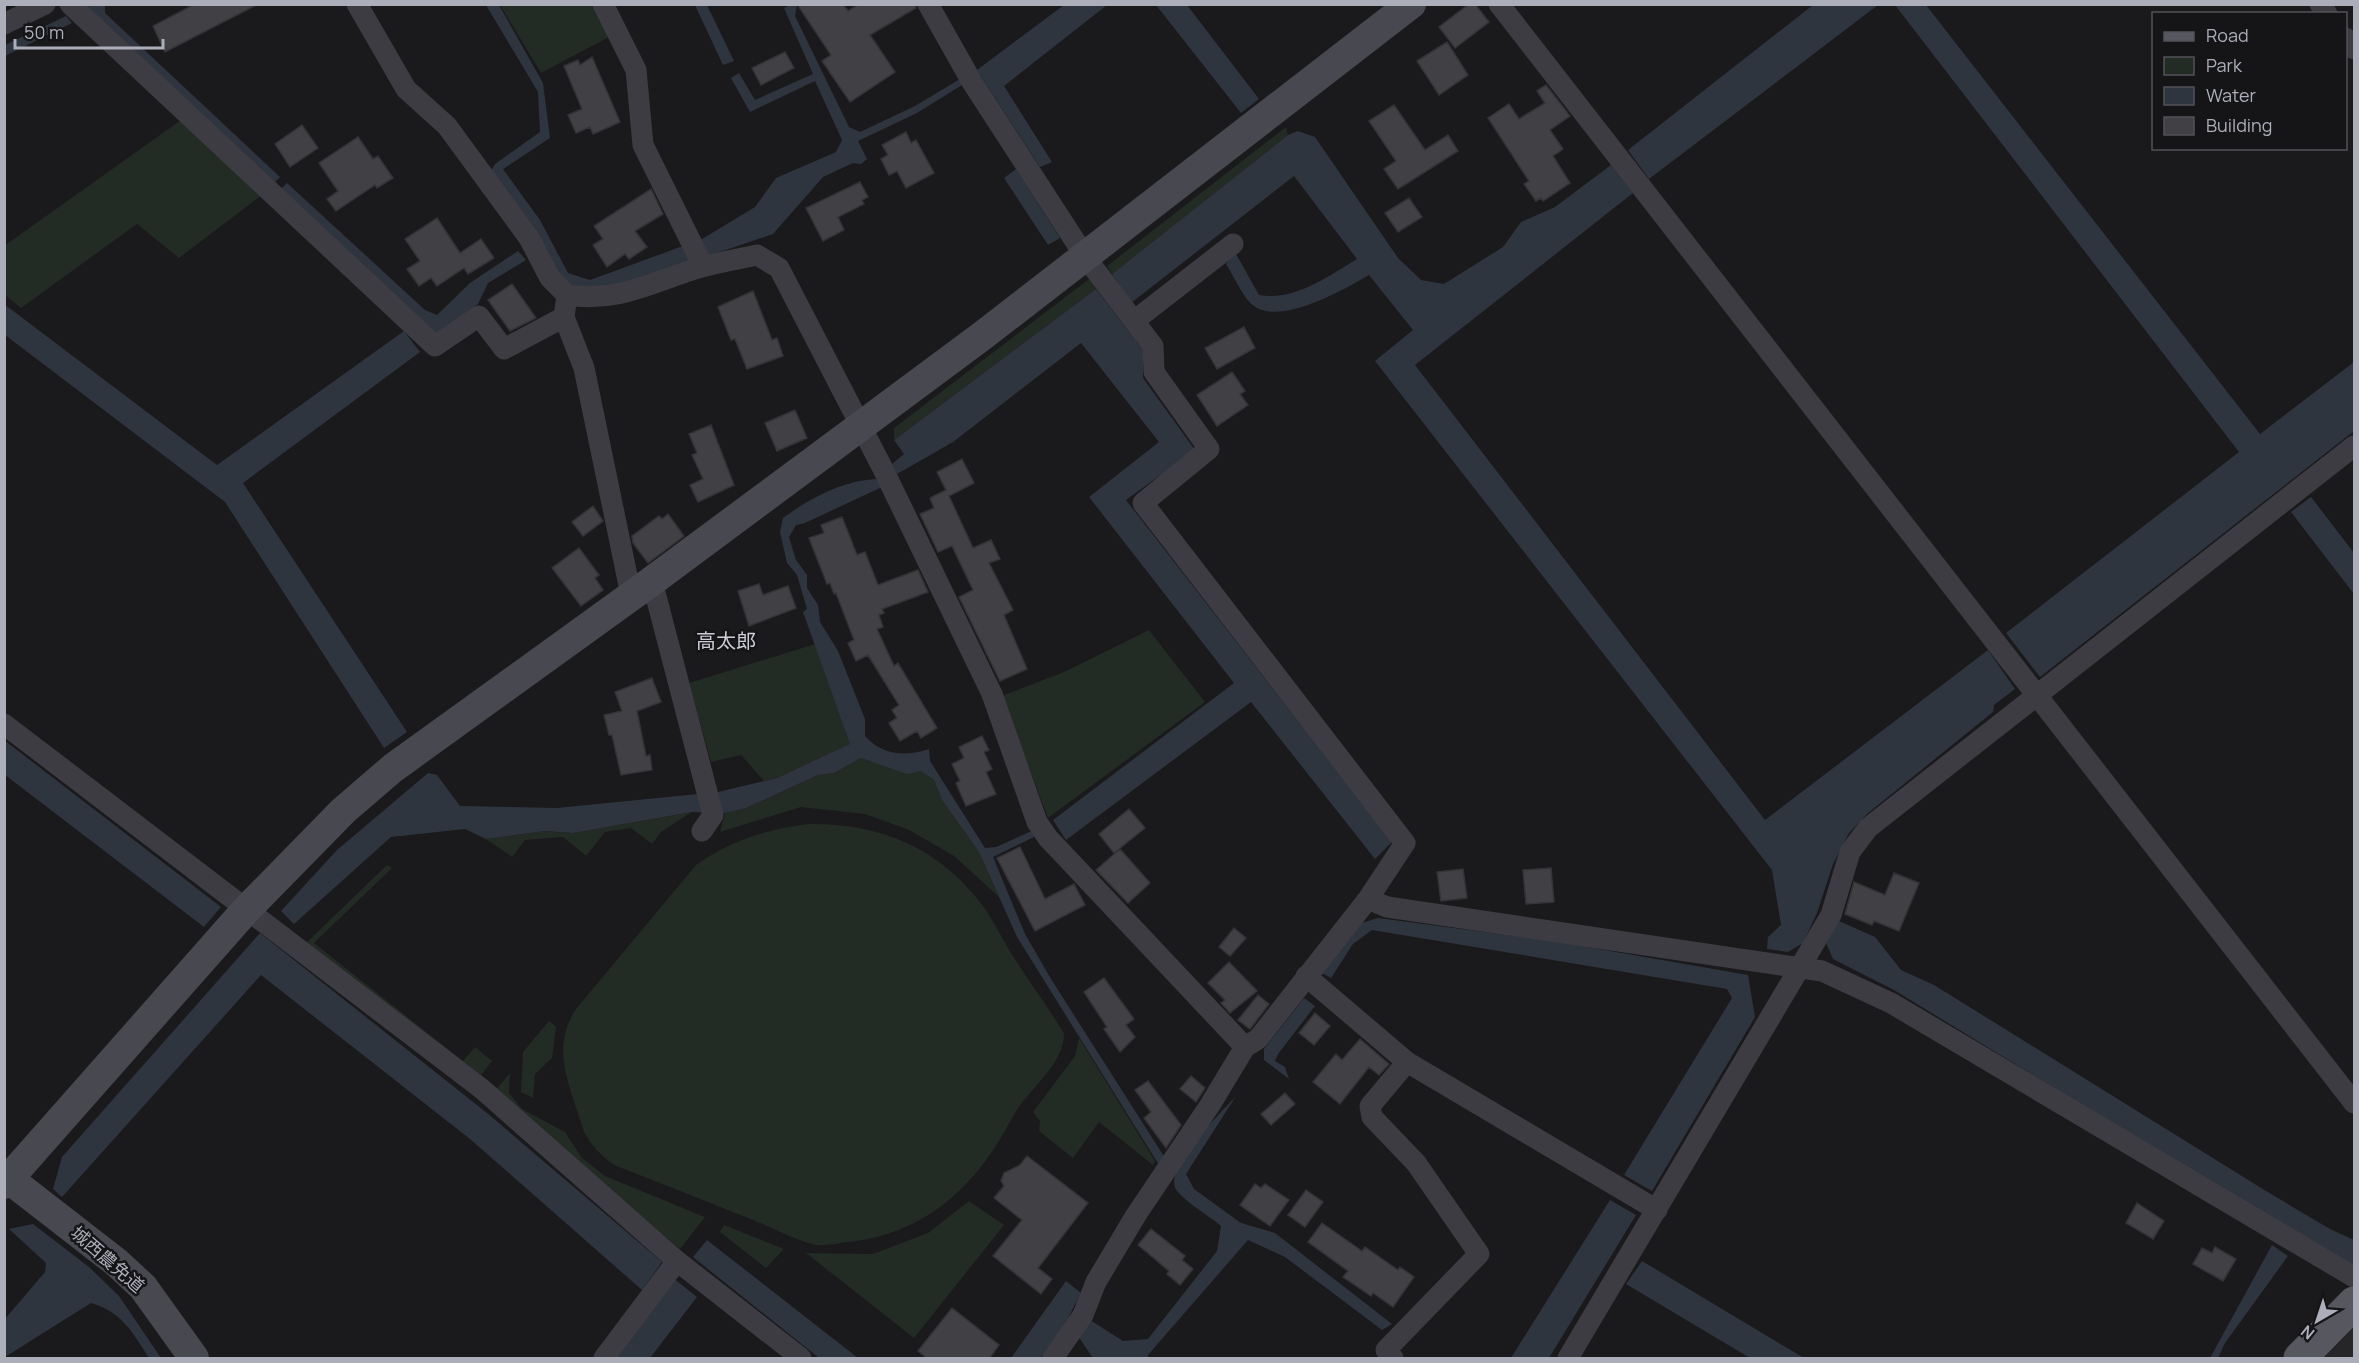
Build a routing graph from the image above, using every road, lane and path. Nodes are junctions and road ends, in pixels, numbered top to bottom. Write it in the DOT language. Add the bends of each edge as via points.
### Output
graph roads {
  1 [pos="45,4"];
  2 [pos="70,4"];
  3 [pos="357,4"];
  4 [pos="603,4"];
  5 [pos="928,4"];
  6 [pos="1411,4"];
  7 [pos="1499,4"];
  8 [pos="4,24"];
  9 [pos="1233,244"];
  10 [pos="1086,258"];
  11 [pos="701,264"];
  12 [pos="567,295"];
  13 [pos="564,317"];
  14 [pos="1134,321"];
  15 [pos="860,428"];
  16 [pos="2355,447"];
  17 [pos="641,588"];
  18 [pos="2036,694"];
  19 [pos="4,724"];
  20 [pos="708,823"];
  21 [pos="1368,899"];
  22 [pos="245,910"];
  23 [pos="1801,968"];
  24 [pos="1306,976"];
  25 [pos="1245,1047"];
  26 [pos="1407,1062"];
  27 [pos="2355,1103"];
  28 [pos="6,1179"];
  29 [pos="1656,1210"];
  30 [pos="677,1261"];
  31 [pos="2355,1277"];
  32 [pos="2355,1303"];
  33 [pos="194,1359"];
  34 [pos="604,1359"];
  35 [pos="801,1359"];
  36 [pos="1053,1359"];
  37 [pos="1393,1359"];
  38 [pos="1568,1359"];
  39 [pos="2300,1359"];
  1 -- 8 [label="street"];
  2 -- 13 [label="street" via="435,346 479,316 504,349"];
  3 -- 12 [label="street" via="406,88 447,126 529,238 550,278"];
  4 -- 11 [label="street" via="636,70 643,145"];
  5 -- 10 [label="street" via="972,82"];
  6 -- 10 [label="street"];
  7 -- 18 [label="street"];
  9 -- 14 [label="street"];
  10 -- 14 [label="street"];
  10 -- 15 [label="street"];
  11 -- 12 [label="street" via="624,295 591,299"];
  11 -- 15 [label="street" via="757,255 779,268"];
  12 -- 13 [label="street"];
  13 -- 17 [label="street" via="584,368"];
  14 -- 21 [label="street" via="1153,346 1154,372 1209,449 1143,503 1405,843"];
  15 -- 17 [label="street"];
  15 -- 25 [label="street" via="992,693 1037,822"];
  16 -- 18 [label="street"];
  17 -- 20 [label="street" via="707,790"];
  17 -- 22 [label="street" via="393,768 343,811"];
  18 -- 23 [label="street" via="1868,828 1850,852 1831,915"];
  18 -- 27 [label="street"];
  19 -- 22 [label="street"];
  21 -- 23 [label="street" via="1387,908"];
  21 -- 24 [label="street"];
  22 -- 28 [label="street"];
  22 -- 30 [label="street" via="482,1089"];
  23 -- 29 [label="street"];
  23 -- 31 [label="street" via="1822,971 1891,1003"];
  24 -- 25 [label="street" via="1258,1039"];
  24 -- 26 [label="street"];
  25 -- 36 [label="street" via="1136,1215 1096,1282 1083,1315"];
  26 -- 29 [label="street"];
  26 -- 37 [label="street" via="1370,1106 1372,1117 1416,1163 1479,1254 1386,1350"];
  28 -- 33 [label="street, 城西農免道" via="143,1287"];
  29 -- 38 [label="street"];
  30 -- 34 [label="street"];
  30 -- 35 [label="street"];
  32 -- 39 [label="main road"];
}
